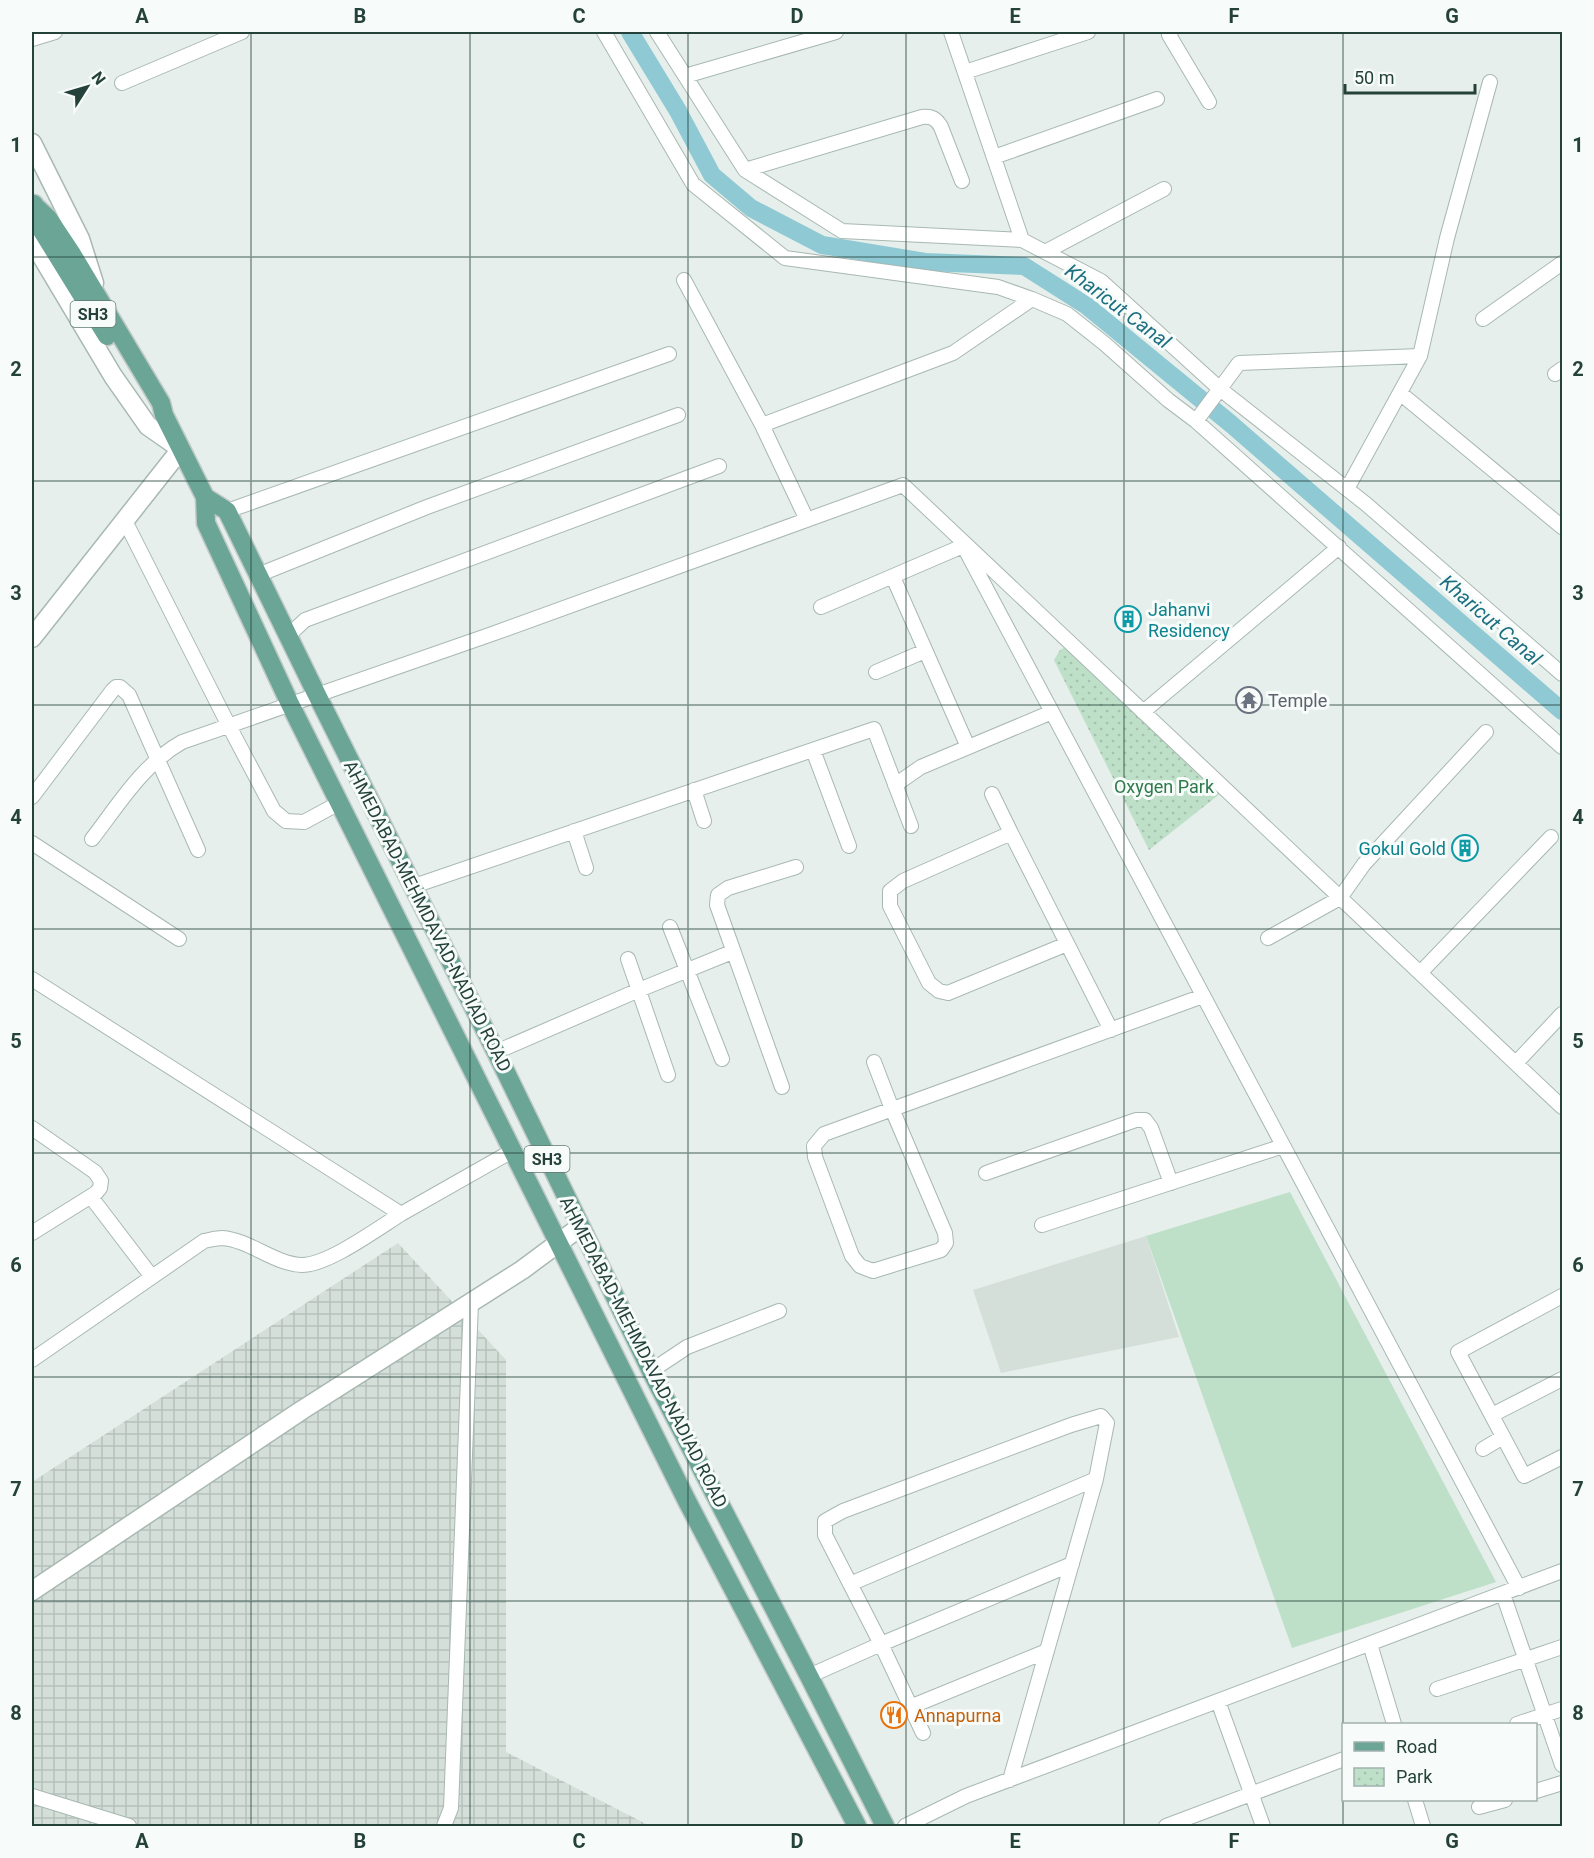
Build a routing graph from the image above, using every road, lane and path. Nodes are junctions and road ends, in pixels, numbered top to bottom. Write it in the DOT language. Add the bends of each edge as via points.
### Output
graph roads {
  1 [pos="55,32"];
  2 [pos="242,32"];
  3 [pos="604,32"];
  4 [pos="657,32"];
  5 [pos="836,32"];
  6 [pos="951,32"];
  7 [pos="1088,32"];
  8 [pos="1171,32"];
  9 [pos="32,39"];
  10 [pos="965,72"];
  11 [pos="685,76"];
  12 [pos="1490,82"];
  13 [pos="122,83"];
  14 [pos="1157,99"];
  15 [pos="1209,102"];
  16 [pos="32,142"];
  17 [pos="994,158"];
  18 [pos="745,170"];
  19 [pos="962,181"];
  20 [pos="1164,189"];
  21 [pos="33,203"];
  22 [pos="32,240"];
  23 [pos="1022,240"];
  24 [pos="1045,252"];
  25 [pos="1563,263"];
  26 [pos="684,280"];
  27 [pos="99,299"];
  28 [pos="1032,299"];
  29 [pos="1483,319"];
  30 [pos="669,354"];
  31 [pos="1420,356"];
  32 [pos="1220,389"];
  33 [pos="1400,393"];
  34 [pos="164,415"];
  35 [pos="678,416"];
  36 [pos="1196,421"];
  37 [pos="762,425"];
  38 [pos="181,449"];
  39 [pos="719,466"];
  40 [pos="1347,489"];
  41 [pos="205,497"];
  42 [pos="227,511"];
  43 [pos="124,519"];
  44 [pos="807,520"];
  45 [pos="1563,527"];
  46 [pos="961,542"];
  47 [pos="1339,547"];
  48 [pos="258,575"];
  49 [pos="892,576"];
  50 [pos="821,607"];
  51 [pos="289,635"];
  52 [pos="32,638"];
  53 [pos="925,651"];
  54 [pos="876,672"];
  55 [pos="1563,674"];
  56 [pos="317,695"];
  57 [pos="290,705"];
  58 [pos="1052,712"];
  59 [pos="1143,712"];
  60 [pos="229,726"];
  61 [pos="1486,732"];
  62 [pos="968,747"];
  63 [pos="1563,747"];
  64 [pos="813,750"];
  65 [pos="157,759"];
  66 [pos="895,785"];
  67 [pos="694,790"];
  68 [pos="992,794"];
  69 [pos="32,797"];
  70 [pos="339,803"];
  71 [pos="704,821"];
  72 [pos="911,826"];
  73 [pos="574,831"];
  74 [pos="1011,833"];
  75 [pos="1551,837"];
  76 [pos="92,840"];
  77 [pos="32,843"];
  78 [pos="849,846"];
  79 [pos="198,850"];
  80 [pos="795,867"];
  81 [pos="586,868"];
  82 [pos="414,886"];
  83 [pos="1340,898"];
  84 [pos="670,927"];
  85 [pos="1268,938"];
  86 [pos="179,939"];
  87 [pos="1067,944"];
  88 [pos="732,952"];
  89 [pos="628,959"];
  90 [pos="687,970"];
  91 [pos="1420,973"];
  92 [pos="32,979"];
  93 [pos="639,990"];
  94 [pos="1203,996"];
  95 [pos="1563,1014"];
  96 [pos="1111,1030"];
  97 [pos="496,1052"];
  98 [pos="722,1059"];
  99 [pos="874,1062"];
  100 [pos="1515,1063"];
  101 [pos="668,1075"];
  102 [pos="782,1087"];
  103 [pos="1563,1107"];
  104 [pos="892,1109"];
  105 [pos="32,1128"];
  106 [pos="1283,1146"];
  107 [pos="512,1151"];
  108 [pos="986,1173"];
  109 [pos="1171,1183"];
  110 [pos="91,1197"];
  111 [pos="401,1214"];
  112 [pos="1042,1225"];
  113 [pos="580,1227"];
  114 [pos="32,1233"];
  115 [pos="558,1243"];
  116 [pos="152,1277"];
  117 [pos="1562,1296"];
  118 [pos="471,1303"];
  119 [pos="779,1311"];
  120 [pos="32,1360"];
  121 [pos="651,1371"];
  122 [pos="1563,1380"];
  123 [pos="1492,1415"];
  124 [pos="1503,1437"];
  125 [pos="1483,1449"];
  126 [pos="1563,1457"];
  127 [pos="1096,1479"];
  128 [pos="1072,1564"];
  129 [pos="1563,1571"];
  130 [pos="850,1584"];
  131 [pos="1519,1588"];
  132 [pos="32,1591"];
  133 [pos="1503,1594"];
  134 [pos="881,1644"];
  135 [pos="1370,1644"];
  136 [pos="1563,1647"];
  137 [pos="1047,1651"];
  138 [pos="1526,1659"];
  139 [pos="809,1676"];
  140 [pos="1437,1689"];
  141 [pos="1218,1701"];
  142 [pos="910,1707"];
  143 [pos="1563,1709"];
  144 [pos="1545,1715"];
  145 [pos="1393,1723"];
  146 [pos="1523,1723"];
  147 [pos="922,1733"];
  148 [pos="1342,1760"];
  149 [pos="1563,1765"];
  150 [pos="1010,1780"];
  151 [pos="1563,1783"];
  152 [pos="1537,1791"];
  153 [pos="1251,1794"];
  154 [pos="32,1796"];
  155 [pos="1415,1801"];
  156 [pos="1501,1801"];
  157 [pos="1479,1807"];
  158 [pos="129,1827"];
  159 [pos="444,1827"];
  160 [pos="857,1827"];
  161 [pos="885,1827"];
  162 [pos="905,1827"];
  163 [pos="1166,1827"];
  164 [pos="1263,1827"];
  165 [pos="1422,1827"];
  1 -- 9 [label="street"];
  2 -- 13 [label="street"];
  3 -- 28 [label="street" via="693,184 784,258 998,287"];
  4 -- 11 [label="street"];
  5 -- 11 [label="street"];
  6 -- 10 [label="street"];
  7 -- 10 [label="street"];
  8 -- 15 [label="street" via="1169,35"];
  10 -- 17 [label="street"];
  11 -- 18 [label="street"];
  12 -- 31 [label="street" via="1447,238"];
  14 -- 17 [label="street"];
  16 -- 27 [label="street, SH3" via="80,240"];
  17 -- 23 [label="street"];
  18 -- 19 [label="street" via="930,117 941,127"];
  18 -- 23 [label="street" via="842,231"];
  20 -- 24 [label="street"];
  21 -- 27 [label="main road" via="48,218"];
  21 -- 34 [label="main road, SH3" via="39,226 60,261 152,409"];
  22 -- 38 [label="street" via="130,401 148,426"];
  23 -- 24 [label="street"];
  24 -- 32 [label="street" via="1101,282"];
  25 -- 29 [label="street"];
  26 -- 37 [label="street"];
  27 -- 34 [label="main road"];
  28 -- 36 [label="street" via="1067,314"];
  28 -- 37 [label="street" via="953,353"];
  30 -- 42 [label="street"];
  31 -- 32 [label="street" via="1239,363"];
  31 -- 33 [label="street"];
  32 -- 36 [label="street"];
  32 -- 40 [label="street"];
  33 -- 40 [label="street"];
  33 -- 45 [label="street"];
  34 -- 38 [label="main road"];
  35 -- 48 [label="street" via="427,507"];
  36 -- 47 [label="street"];
  37 -- 44 [label="street"];
  38 -- 41 [label="main road"];
  38 -- 43 [label="street"];
  39 -- 51 [label="street" via="305,620"];
  40 -- 55 [label="street"];
  41 -- 42 [label="main road"];
  41 -- 57 [label="main road" via="206,523"];
  42 -- 48 [label="main road, AHMEDABAD-MEHMDAVAD-NADIAD ROAD / SH3"];
  43 -- 52 [label="street"];
  43 -- 60 [label="street"];
  44 -- 46 [label="street" via="903,485"];
  44 -- 56 [label="street"];
  46 -- 49 [label="street"];
  46 -- 58 [label="street"];
  46 -- 59 [label="street"];
  47 -- 59 [label="street"];
  47 -- 63 [label="street"];
  48 -- 51 [label="main road, AHMEDABAD-MEHMDAVAD-NADIAD ROAD / SH3"];
  49 -- 50 [label="street"];
  49 -- 53 [label="street"];
  51 -- 56 [label="main road, AHMEDABAD-MEHMDAVAD-NADIAD ROAD / SH3"];
  53 -- 54 [label="street"];
  53 -- 62 [label="street"];
  56 -- 57 [label="street"];
  56 -- 82 [label="main road, AHMEDABAD-MEHMDAVAD-NADIAD ROAD / SH3"];
  57 -- 60 [label="street"];
  57 -- 70 [label="main road"];
  58 -- 62 [label="street"];
  58 -- 94 [label="street"];
  59 -- 83 [label="street"];
  60 -- 65 [label="street" via="182,742"];
  60 -- 70 [label="street" via="274,811 286,821 304,822"];
  61 -- 83 [label="street" via="1364,864"];
  62 -- 66 [label="street" via="921,767"];
  64 -- 66 [label="street" via="874,729"];
  64 -- 67 [label="street"];
  64 -- 78 [label="street"];
  65 -- 69 [label="street" via="129,695 116,687"];
  65 -- 76 [label="street"];
  65 -- 79 [label="street"];
  66 -- 72 [label="street"];
  67 -- 71 [label="street"];
  67 -- 73 [label="street"];
  68 -- 74 [label="street"];
  70 -- 107 [label="main road"];
  73 -- 81 [label="street"];
  73 -- 82 [label="street"];
  74 -- 87 [label="street"];
  74 -- 87 [label="street" via="903,881 890,891 890,906 929,983 948,993"];
  75 -- 91 [label="street"];
  77 -- 86 [label="street"];
  80 -- 88 [label="street" via="728,888 718,895 717,905"];
  82 -- 97 [label="main road, AHMEDABAD-MEHMDAVAD-NADIAD ROAD / SH3"];
  83 -- 85 [label="street"];
  83 -- 91 [label="street"];
  84 -- 90 [label="street"];
  87 -- 96 [label="street"];
  88 -- 90 [label="street"];
  88 -- 102 [label="street"];
  89 -- 93 [label="street"];
  90 -- 93 [label="street"];
  90 -- 98 [label="street"];
  91 -- 100 [label="street"];
  92 -- 111 [label="street"];
  93 -- 97 [label="street"];
  93 -- 101 [label="street"];
  94 -- 96 [label="street"];
  94 -- 106 [label="street"];
  95 -- 100 [label="street"];
  96 -- 104 [label="street"];
  97 -- 113 [label="main road, AHMEDABAD-MEHMDAVAD-NADIAD ROAD / SH3"];
  99 -- 104 [label="street"];
  100 -- 103 [label="street"];
  104 -- 104 [label="street" via="824,1134 814,1146 852,1256 860,1266 873,1271 941,1250 946,1243"];
  105 -- 110 [label="street" via="95,1172 101,1181 100,1188"];
  106 -- 109 [label="street"];
  106 -- 131 [label="street"];
  107 -- 111 [label="street"];
  107 -- 115 [label="main road"];
  108 -- 109 [label="street" via="1145,1120"];
  109 -- 112 [label="street"];
  110 -- 114 [label="street"];
  110 -- 116 [label="street"];
  111 -- 116 [label="street" via="323,1261 301,1265 221,1238 204,1241"];
  113 -- 115 [label="street"];
  113 -- 121 [label="main road, AHMEDABAD-MEHMDAVAD-NADIAD ROAD / SH3"];
  115 -- 118 [label="street"];
  115 -- 160 [label="main road"];
  116 -- 120 [label="street"];
  117 -- 123 [label="street" via="1458,1352"];
  118 -- 132 [label="street" via="302,1410"];
  118 -- 159 [label="street" via="451,1808"];
  119 -- 121 [label="street" via="687,1347"];
  121 -- 139 [label="main road, AHMEDABAD-MEHMDAVAD-NADIAD ROAD / SH3"];
  122 -- 123 [label="street"];
  123 -- 124 [label="street"];
  124 -- 125 [label="street"];
  124 -- 126 [label="street" via="1524,1476"];
  127 -- 128 [label="street"];
  127 -- 130 [label="street"];
  127 -- 130 [label="street" via="1107,1423 1101,1416 843,1511 825,1521 825,1536"];
  128 -- 134 [label="street"];
  128 -- 137 [label="street"];
  129 -- 131 [label="street"];
  130 -- 134 [label="street"];
  131 -- 133 [label="street"];
  133 -- 135 [label="street"];
  133 -- 138 [label="street"];
  134 -- 139 [label="street"];
  134 -- 142 [label="street"];
  135 -- 141 [label="street"];
  135 -- 145 [label="street"];
  136 -- 138 [label="street"];
  137 -- 142 [label="street"];
  137 -- 150 [label="street"];
  138 -- 140 [label="street"];
  138 -- 144 [label="street"];
  139 -- 161 [label="main road, AHMEDABAD-MEHMDAVAD-NADIAD ROAD / SH3"];
  141 -- 150 [label="street"];
  141 -- 153 [label="street"];
  142 -- 147 [label="street"];
  143 -- 144 [label="street"];
  144 -- 146 [label="street"];
  144 -- 149 [label="street"];
  148 -- 153 [label="street"];
  150 -- 162 [label="street" via="966,1796"];
  151 -- 152 [label="street"];
  153 -- 163 [label="street"];
  153 -- 164 [label="street"];
  154 -- 158 [label="street"];
  155 -- 165 [label="street"];
  156 -- 157 [label="street"];
}
